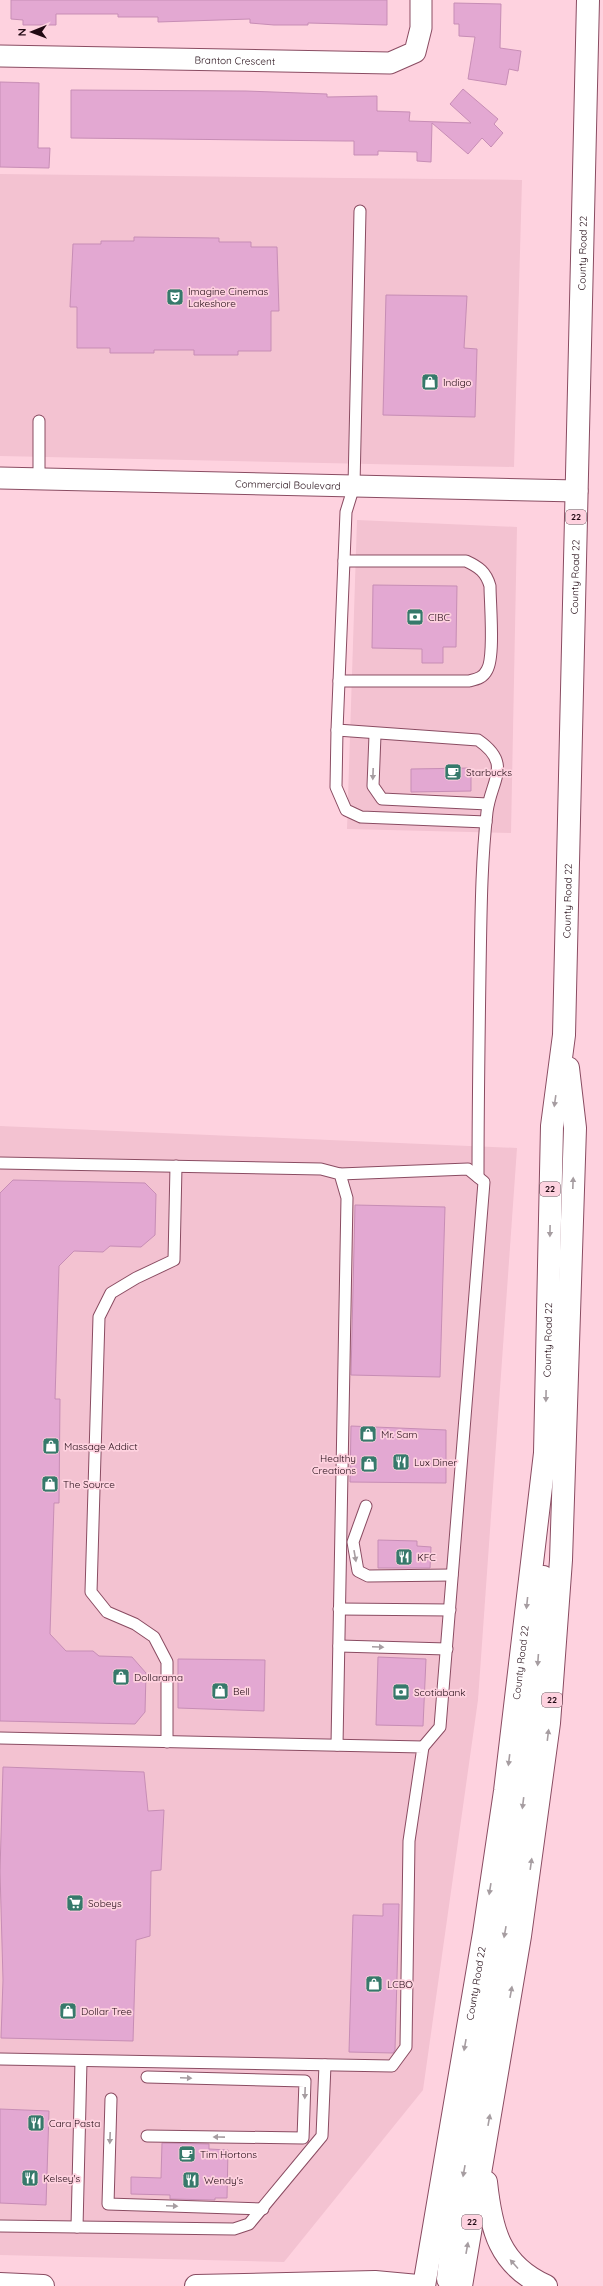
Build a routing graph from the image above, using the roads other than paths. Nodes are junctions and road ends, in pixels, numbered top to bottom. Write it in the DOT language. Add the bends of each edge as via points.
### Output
graph roads {
  1 [pos="421,0"];
  2 [pos="588,0"];
  3 [pos="0,56"];
  4 [pos="360,211"];
  5 [pos="39,421"];
  6 [pos="0,478"];
  7 [pos="39,479"];
  8 [pos="354,486"];
  9 [pos="577,491"];
  10 [pos="344,561"];
  11 [pos="339,681"];
  12 [pos="337,730"];
  13 [pos="375,734"];
  14 [pos="488,804"];
  15 [pos="486,822"];
  16 [pos="564,1035"];
  17 [pos="0,1163"];
  18 [pos="176,1166"];
  19 [pos="340,1174"];
  20 [pos="478,1177"];
  21 [pos="545,1453"];
  22 [pos="366,1506"];
  23 [pos="452,1576"];
  24 [pos="339,1609"];
  25 [pos="450,1610"];
  26 [pos="339,1646"];
  27 [pos="446,1649"];
  28 [pos="0,1738"];
  29 [pos="167,1742"];
  30 [pos="337,1745"];
  31 [pos="423,1747"];
  32 [pos="0,2059"];
  33 [pos="81,2061"];
  34 [pos="325,2065"];
  35 [pos="147,2077"];
  36 [pos="111,2099"];
  37 [pos="147,2136"];
  38 [pos="483,2159"];
  39 [pos="263,2209"];
  40 [pos="0,2226"];
  41 [pos="77,2227"];
  42 [pos="0,2284"];
  43 [pos="43,2286"];
  44 [pos="196,2286"];
  45 [pos="418,2286"];
  46 [pos="424,2286"];
  47 [pos="448,2286"];
  48 [pos="460,2286"];
  49 [pos="546,2286"];
  1 -- 3 [label="street, Branton Crescent" via="421,28 416,52 390,63"];
  2 -- 9 [label="main road, County Road 22 / 22"];
  4 -- 8 [label="lane"];
  5 -- 7 [label="lane"];
  6 -- 7 [label="street, Commercial Boulevard"];
  7 -- 8 [label="street, Commercial Boulevard"];
  8 -- 9 [label="street, Commercial Boulevard"];
  8 -- 10 [label="lane" via="346,512"];
  9 -- 16 [label="main road, County Road 22 / 22"];
  10 -- 11 [label="lane"];
  10 -- 11 [label="lane" via="466,561 479,567 487,576 490,586 491,658 488,670 480,678 469,681"];
  11 -- 12 [label="lane"];
  12 -- 13 [label="lane"];
  12 -- 15 [label="lane" via="336,787 346,810 360,817"];
  13 -- 14 [label="lane, one-way" via="373,786 382,800"];
  13 -- 14 [label="lane" via="478,740 491,749 498,763 496,780"];
  14 -- 15 [label="lane"];
  15 -- 20 [label="lane" via="482,867"];
  16 -- 21 [label="main road, County Road 22 / 22, one-way" via="552,1126"];
  38 -- 16 [label="main road, County Road 22 / 22, one-way" via="520,1936 555,1660 562,1560 575,1128"];
  17 -- 18 [label="lane"];
  18 -- 19 [label="lane" via="321,1168"];
  18 -- 29 [label="lane" via="174,1260 111,1293 99,1317 91,1592 107,1612 135,1624 154,1637 167,1662"];
  19 -- 20 [label="lane" via="468,1169"];
  19 -- 24 [label="lane" via="347,1198"];
  20 -- 23 [label="lane" via="484,1182"];
  21 -- 46 [label="main road, County Road 22 / 22, one-way" via="505,1790 484,1933"];
  21 -- 47 [label="main road, one-way" via="541,1616 530,1749 508,1911 453,2233"];
  22 -- 23 [label="lane, one-way" via="353,1542 358,1571 368,1576"];
  23 -- 25 [label="lane"];
  24 -- 25 [label="lane"];
  24 -- 26 [label="lane"];
  25 -- 27 [label="lane"];
  26 -- 27 [label="lane, one-way"];
  26 -- 30 [label="lane"];
  27 -- 31 [label="lane" via="440,1727"];
  28 -- 29 [label="lane"];
  29 -- 30 [label="lane"];
  30 -- 31 [label="lane"];
  31 -- 34 [label="lane" via="409,1841 406,2047 392,2066"];
  32 -- 33 [label="lane"];
  33 -- 34 [label="lane"];
  33 -- 41 [label="lane"];
  34 -- 39 [label="lane" via="322,2136"];
  35 -- 37 [label="lane, one-way" via="305,2082 303,2138"];
  36 -- 39 [label="lane, one-way" via="108,2204"];
  48 -- 38 [label="main road, County Road 22 / 22, one-way"];
  49 -- 38 [label="main road, one-way" via="531,2279 514,2266 500,2245 490,2217"];
  39 -- 41 [label="lane" via="249,2224 234,2229"];
  40 -- 41 [label="lane"];
  42 -- 43 [label="main road"];
  44 -- 45 [label="main road" via="375,2282"];
}
